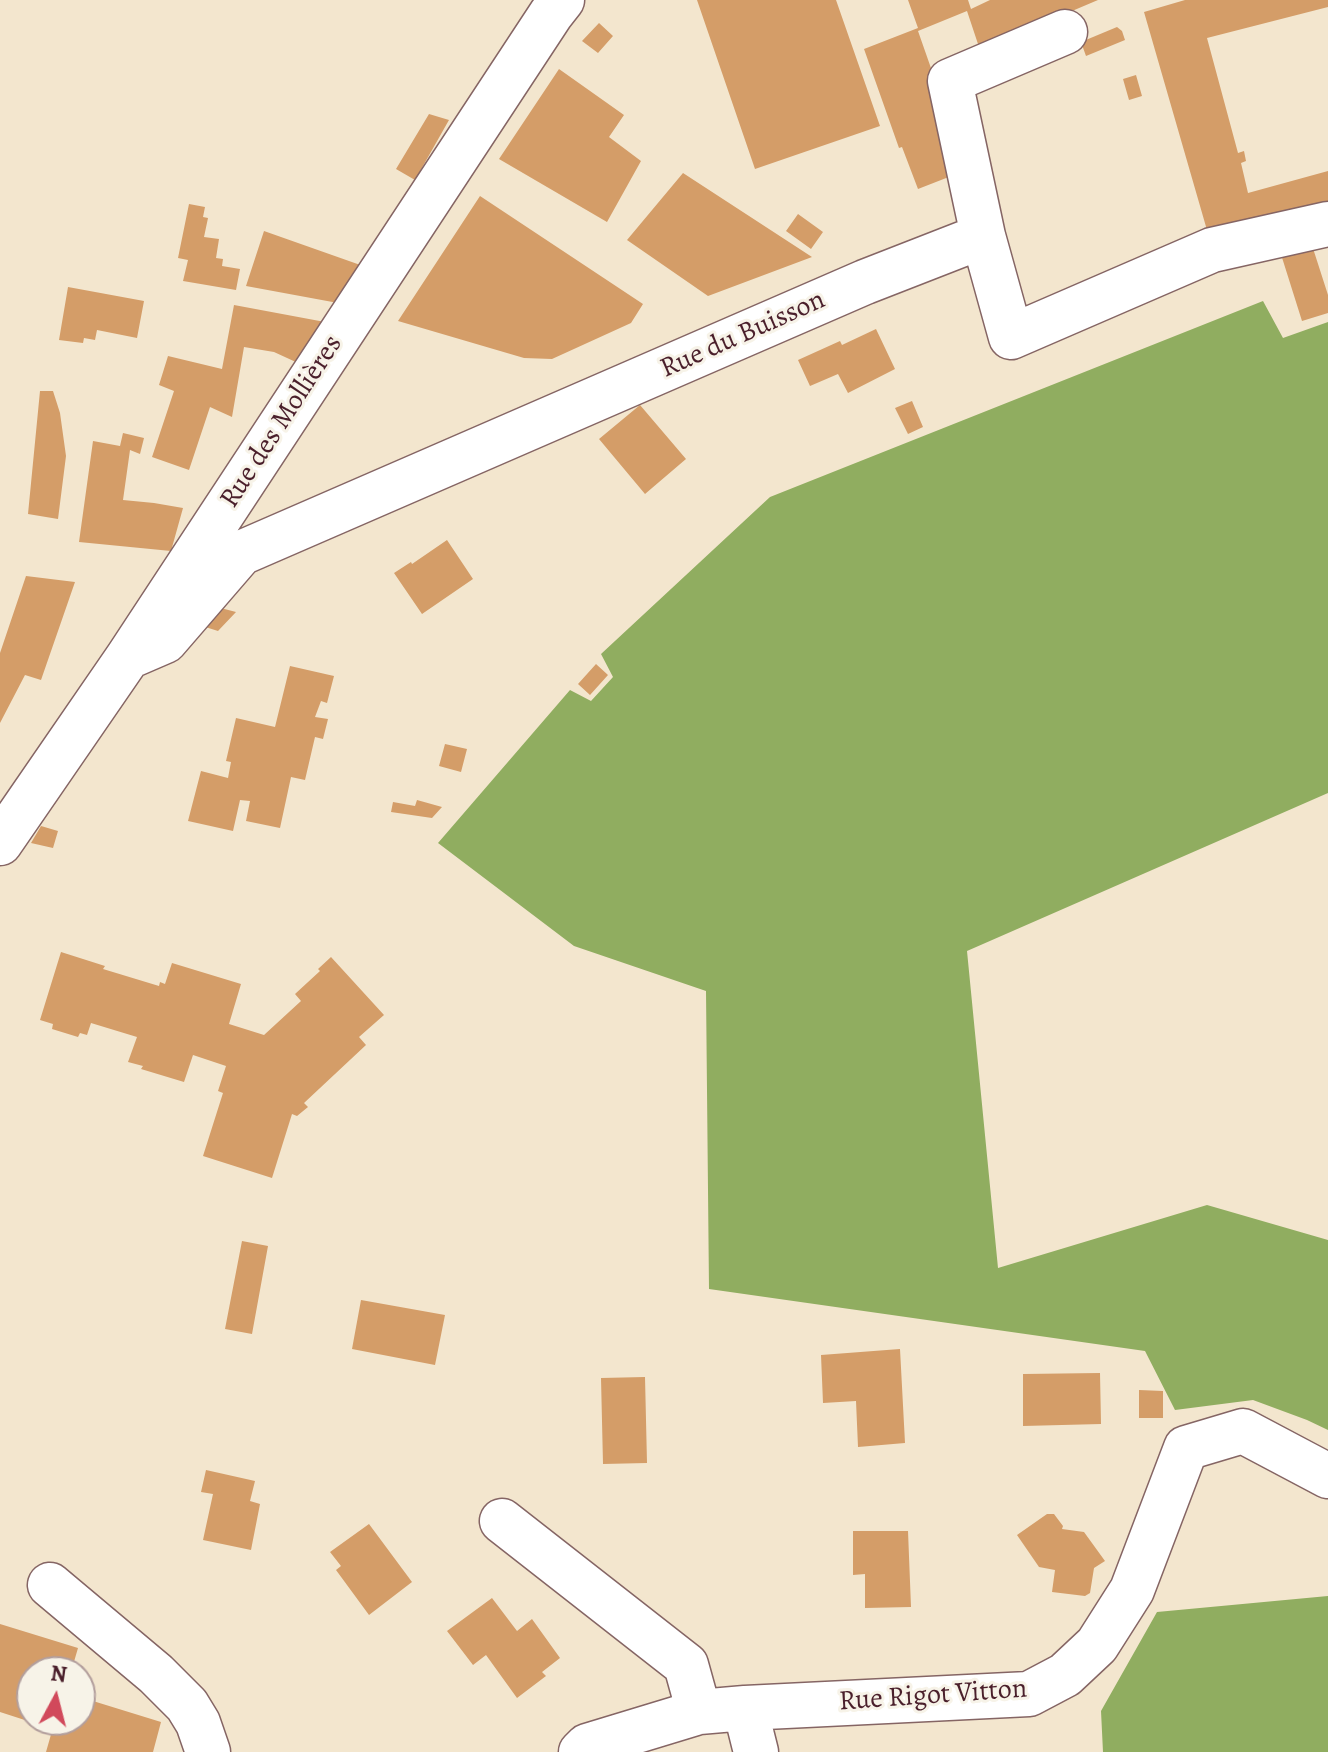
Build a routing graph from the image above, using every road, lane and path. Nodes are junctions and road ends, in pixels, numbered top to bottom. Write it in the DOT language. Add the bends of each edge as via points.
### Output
graph roads {
  1 [pos="562,0"];
  2 [pos="1065,32"];
  3 [pos="1328,224"];
  4 [pos="983,236"];
  5 [pos="128,657"];
  6 [pos="0,843"];
  7 [pos="1328,1476"];
  8 [pos="502,1521"];
  9 [pos="50,1585"];
  10 [pos="745,1708"];
  11 [pos="699,1712"];
  12 [pos="208,1752"];
  13 [pos="581,1752"];
  14 [pos="756,1752"];
  1 -- 5 [label="street, Rue des Mollières"];
  2 -- 4 [label="street" via="950,81"];
  3 -- 4 [label="street" via="1212,250 1011,337"];
  4 -- 5 [label="street, Rue du Buisson" via="865,282 241,553 165,641"];
  5 -- 6 [label="street, Rue des Mollières"];
  7 -- 10 [label="street, Rue Rigot Vitton" via="1243,1431 1186,1448 1132,1590 1097,1645 1065,1675 1029,1694"];
  8 -- 11 [label="street" via="686,1665"];
  9 -- 12 [label="street" via="187,1705"];
  10 -- 11 [label="street, Rue Rigot Vitton"];
  10 -- 14 [label="street"];
  11 -- 13 [label="street, Rue Rigot Vitton"];
}
